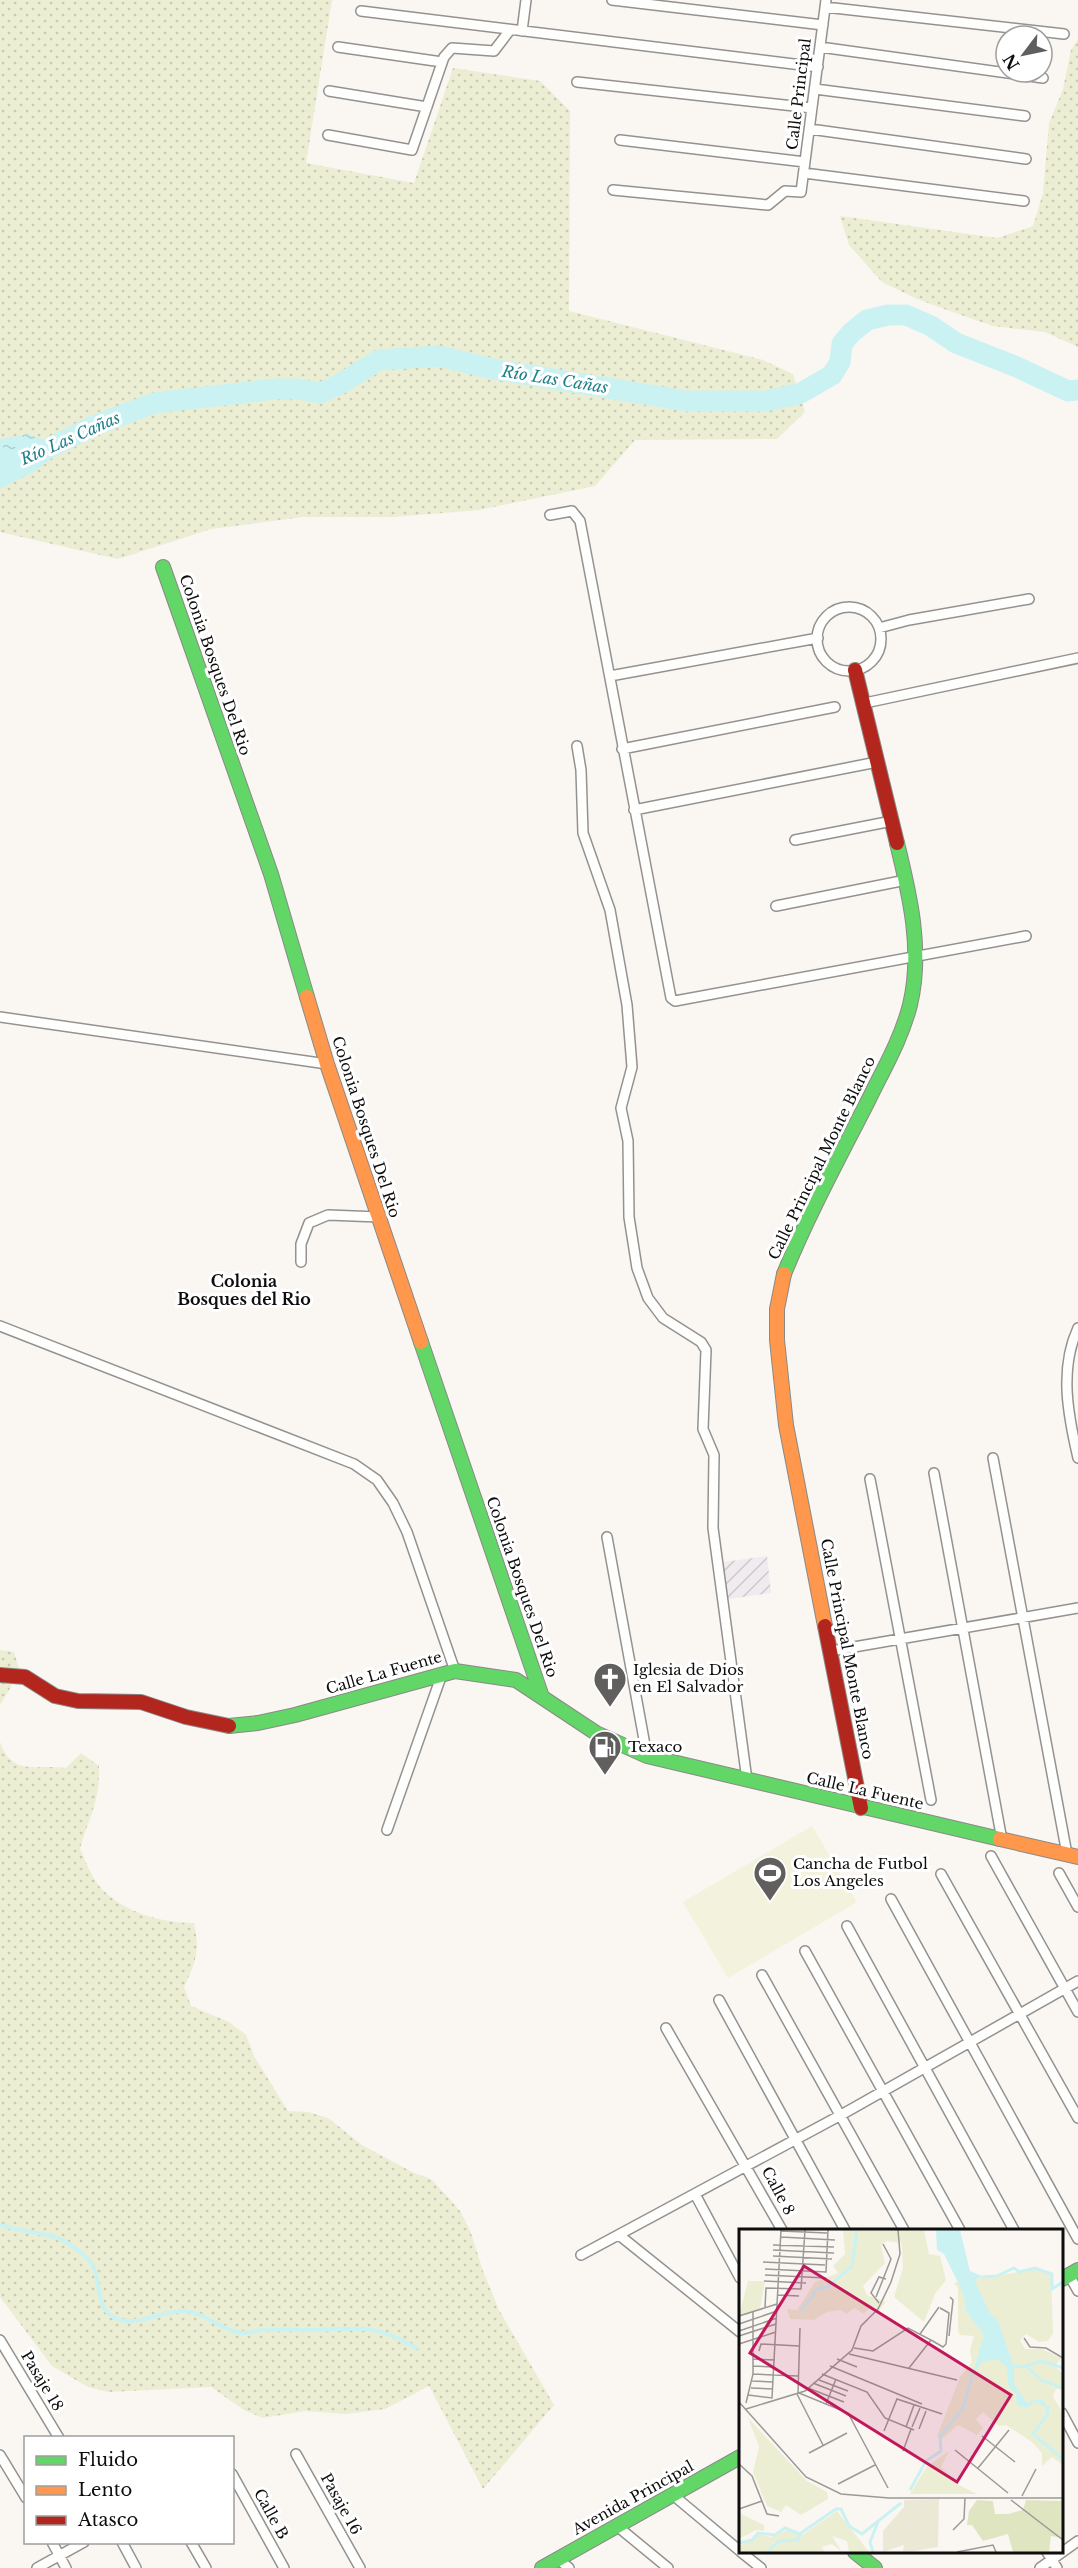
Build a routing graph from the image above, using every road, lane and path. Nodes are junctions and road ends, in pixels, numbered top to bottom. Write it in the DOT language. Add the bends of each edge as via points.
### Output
graph roads {
  1 [pos="526,0"];
  2 [pos="612,0"];
  3 [pos="826,3"];
  4 [pos="361,11"];
  5 [pos="823,25"];
  6 [pos="510,30"];
  7 [pos="522,31"];
  8 [pos="1064,34"];
  9 [pos="820,47"];
  10 [pos="338,48"];
  11 [pos="442,62"];
  12 [pos="818,67"];
  13 [pos="994,71"];
  14 [pos="577,82"];
  15 [pos="815,89"];
  16 [pos="329,91"];
  17 [pos="427,107"];
  18 [pos="812,108"];
  19 [pos="1025,116"];
  20 [pos="810,129"];
  21 [pos="328,135"];
  22 [pos="620,140"];
  23 [pos="1026,159"];
  24 [pos="805,162"];
  25 [pos="804,173"];
  26 [pos="614,190"];
  27 [pos="1024,201"];
  28 [pos="550,515"];
  29 [pos="163,567"];
  30 [pos="1029,599"];
  31 [pos="879,628"];
  32 [pos="818,638"];
  33 [pos="1078,658"];
  34 [pos="855,670"];
  35 [pos="609,676"];
  36 [pos="865,704"];
  37 [pos="835,707"];
  38 [pos="577,746"];
  39 [pos="622,749"];
  40 [pos="878,762"];
  41 [pos="634,810"];
  42 [pos="892,821"];
  43 [pos="795,840"];
  44 [pos="906,880"];
  45 [pos="776,906"];
  46 [pos="1026,936"];
  47 [pos="915,958"];
  48 [pos="0,1017"];
  49 [pos="327,1064"];
  50 [pos="379,1217"];
  51 [pos="301,1262"];
  52 [pos="0,1326"];
  53 [pos="1078,1328"];
  54 [pos="993,1458"];
  55 [pos="1078,1458"];
  56 [pos="934,1473"];
  57 [pos="870,1479"];
  58 [pos="606,1537"];
  59 [pos="1078,1608"];
  60 [pos="1023,1618"];
  61 [pos="963,1628"];
  62 [pos="899,1639"];
  63 [pos="831,1651"];
  64 [pos="448,1672"];
  65 [pos="0,1675"];
  66 [pos="542,1697"];
  67 [pos="647,1756"];
  68 [pos="747,1780"];
  69 [pos="931,1800"];
  70 [pos="861,1808"];
  71 [pos="387,1830"];
  72 [pos="1002,1839"];
  73 [pos="991,1856"];
  74 [pos="1073,1856"];
  75 [pos="1059,1873"];
  76 [pos="941,1874"];
  77 [pos="891,1899"];
  78 [pos="1078,1907"];
  79 [pos="847,1926"];
  80 [pos="806,1951"];
  81 [pos="762,1975"];
  82 [pos="1078,1981"];
  83 [pos="1065,1989"];
  84 [pos="719,2000"];
  85 [pos="1078,2012"];
  86 [pos="1020,2015"];
  87 [pos="666,2028"];
  88 [pos="970,2043"];
  89 [pos="926,2067"];
  90 [pos="883,2092"];
  91 [pos="841,2115"];
  92 [pos="1078,2118"];
  93 [pos="796,2139"];
  94 [pos="747,2167"];
  95 [pos="695,2194"];
  96 [pos="781,2229"];
  97 [pos="844,2229"];
  98 [pos="903,2229"];
  99 [pos="959,2229"];
  100 [pos="1013,2229"];
  101 [pos="620,2235"];
  102 [pos="1078,2239"];
  103 [pos="581,2255"];
  104 [pos="739,2274"];
  105 [pos="1070,2274"];
  106 [pos="1078,2291"];
  107 [pos="739,2330"];
  108 [pos="0,2340"];
  109 [pos="1063,2415"];
  110 [pos="58,2436"];
  111 [pos="1078,2443"];
  112 [pos="296,2454"];
  113 [pos="0,2455"];
  114 [pos="739,2458"];
  115 [pos="234,2479"];
  116 [pos="24,2495"];
  117 [pos="673,2495"];
  118 [pos="617,2526"];
  119 [pos="1078,2541"];
  120 [pos="53,2544"];
  121 [pos="80,2544"];
  122 [pos="123,2544"];
  123 [pos="192,2544"];
  124 [pos="739,2549"];
  125 [pos="1063,2552"];
  126 [pos="743,2553"];
  127 [pos="856,2553"];
  128 [pos="59,2556"];
  129 [pos="1052,2560"];
  130 [pos="563,2563"];
  131 [pos="37,2568"];
  132 [pos="66,2568"];
  133 [pos="136,2568"];
  134 [pos="206,2568"];
  135 [pos="284,2568"];
  136 [pos="360,2568"];
  137 [pos="542,2568"];
  138 [pos="668,2568"];
  139 [pos="761,2568"];
  140 [pos="874,2568"];
  141 [pos="1040,2568"];
  1 -- 7 [label="street"];
  2 -- 5 [label="street"];
  3 -- 5 [label="street, Calle Principal"];
  3 -- 8 [label="street"];
  4 -- 6 [label="street"];
  5 -- 9 [label="street, Calle Principal"];
  6 -- 7 [label="street"];
  6 -- 11 [label="street" via="494,51 452,48"];
  7 -- 12 [label="street"];
  9 -- 12 [label="street, Calle Principal"];
  9 -- 13 [label="street"];
  10 -- 11 [label="street"];
  11 -- 17 [label="street"];
  12 -- 15 [label="street, Calle Principal"];
  14 -- 18 [label="street"];
  15 -- 18 [label="street, Calle Principal"];
  15 -- 19 [label="street"];
  16 -- 17 [label="street"];
  17 -- 21 [label="street" via="412,150"];
  18 -- 20 [label="street, Calle Principal"];
  20 -- 23 [label="street"];
  20 -- 24 [label="street, Calle Principal"];
  22 -- 24 [label="street"];
  24 -- 25 [label="street, Calle Principal"];
  25 -- 26 [label="street, Calle Principal" via="801,192 785,191 768,205"];
  25 -- 27 [label="street"];
  28 -- 35 [label="street" via="572,511 580,521"];
  29 -- 49 [label="street, Colonia Bosques Del Rio" via="271,874"];
  30 -- 31 [label="street"];
  31 -- 32 [label="street" via="865,611 844,607 825,618"];
  31 -- 34 [label="street" via="881,639 874,659"];
  32 -- 34 [label="street" via="819,648 829,663 846,671"];
  32 -- 35 [label="street"];
  33 -- 36 [label="street"];
  34 -- 36 [label="street, Calle Principal Monte Blanco"];
  35 -- 39 [label="street"];
  36 -- 40 [label="street, Calle Principal Monte Blanco"];
  37 -- 39 [label="street"];
  38 -- 68 [label="street" via="583,833 610,910 627,1005 632,1068 621,1108 628,1141 629,1217 637,1268 648,1298 663,1318 701,1342 706,1350 703,1429 714,1455 713,1528"];
  39 -- 41 [label="street"];
  40 -- 41 [label="street"];
  40 -- 42 [label="street, Calle Principal Monte Blanco"];
  41 -- 47 [label="street" via="670,998 675,1001"];
  42 -- 43 [label="street"];
  42 -- 44 [label="street, Calle Principal Monte Blanco"];
  44 -- 45 [label="street"];
  44 -- 47 [label="street, Calle Principal Monte Blanco"];
  46 -- 47 [label="street"];
  47 -- 63 [label="street, Calle Principal Monte Blanco" via="910,1004 898,1041 784,1273 777,1309 786,1425"];
  48 -- 49 [label="street"];
  49 -- 50 [label="street, Colonia Bosques Del Rio"];
  50 -- 51 [label="street" via="328,1215 309,1223 301,1244"];
  50 -- 66 [label="street, Colonia Bosques Del Rio"];
  52 -- 64 [label="street" via="354,1464 377,1480 407,1532"];
  53 -- 55 [label="street" via="1066,1381"];
  54 -- 60 [label="street"];
  56 -- 61 [label="street"];
  57 -- 62 [label="street"];
  58 -- 67 [label="street"];
  59 -- 60 [label="street"];
  60 -- 61 [label="street"];
  60 -- 74 [label="street"];
  61 -- 62 [label="street"];
  61 -- 72 [label="street"];
  62 -- 63 [label="street"];
  62 -- 69 [label="street"];
  63 -- 70 [label="street, Calle Principal Monte Blanco"];
  64 -- 65 [label="street, Calle La Fuente" via="295,1715 224,1726 141,1702 78,1701 55,1696 25,1677"];
  64 -- 66 [label="street, Calle La Fuente" via="516,1680"];
  64 -- 71 [label="street"];
  66 -- 67 [label="street, Calle La Fuente" via="597,1733"];
  67 -- 68 [label="street, Calle La Fuente"];
  68 -- 70 [label="street, Calle La Fuente"];
  70 -- 72 [label="street, Calle La Fuente"];
  72 -- 74 [label="street, Calle La Fuente"];
  73 -- 83 [label="street"];
  75 -- 78 [label="street"];
  76 -- 86 [label="street"];
  77 -- 88 [label="street"];
  79 -- 89 [label="street"];
  80 -- 90 [label="street"];
  81 -- 91 [label="street"];
  82 -- 83 [label="street"];
  83 -- 85 [label="street"];
  83 -- 86 [label="street"];
  84 -- 93 [label="street"];
  86 -- 88 [label="street"];
  86 -- 92 [label="street"];
  87 -- 94 [label="street, Calle 8"];
  88 -- 89 [label="street"];
  88 -- 102 [label="street"];
  89 -- 90 [label="street"];
  89 -- 100 [label="street"];
  90 -- 91 [label="street"];
  90 -- 99 [label="street"];
  91 -- 93 [label="street"];
  91 -- 98 [label="street"];
  93 -- 94 [label="street"];
  93 -- 97 [label="street"];
  94 -- 95 [label="street"];
  94 -- 96 [label="street, Calle 8"];
  95 -- 101 [label="street"];
  95 -- 104 [label="street"];
  101 -- 103 [label="street"];
  101 -- 107 [label="street"];
  105 -- 106 [label="street"];
  108 -- 110 [label="street, Pasaje 18"];
  109 -- 111 [label="street"];
  112 -- 136 [label="street, Pasaje 16"];
  113 -- 116 [label="street"];
  114 -- 117 [label="street, Avenida Principal"];
  115 -- 135 [label="street, Calle B"];
  117 -- 118 [label="street, Avenida Principal"];
  117 -- 124 [label="street"];
  118 -- 130 [label="street, Avenida Principal"];
  118 -- 138 [label="street"];
  119 -- 125 [label="street"];
  120 -- 128 [label="street"];
  121 -- 128 [label="street"];
  122 -- 133 [label="street"];
  123 -- 134 [label="street"];
  126 -- 139 [label="street"];
  127 -- 140 [label="street"];
  128 -- 131 [label="street"];
  128 -- 132 [label="street"];
  129 -- 141 [label="street"];
  130 -- 137 [label="street, Avenida Principal"];
}
